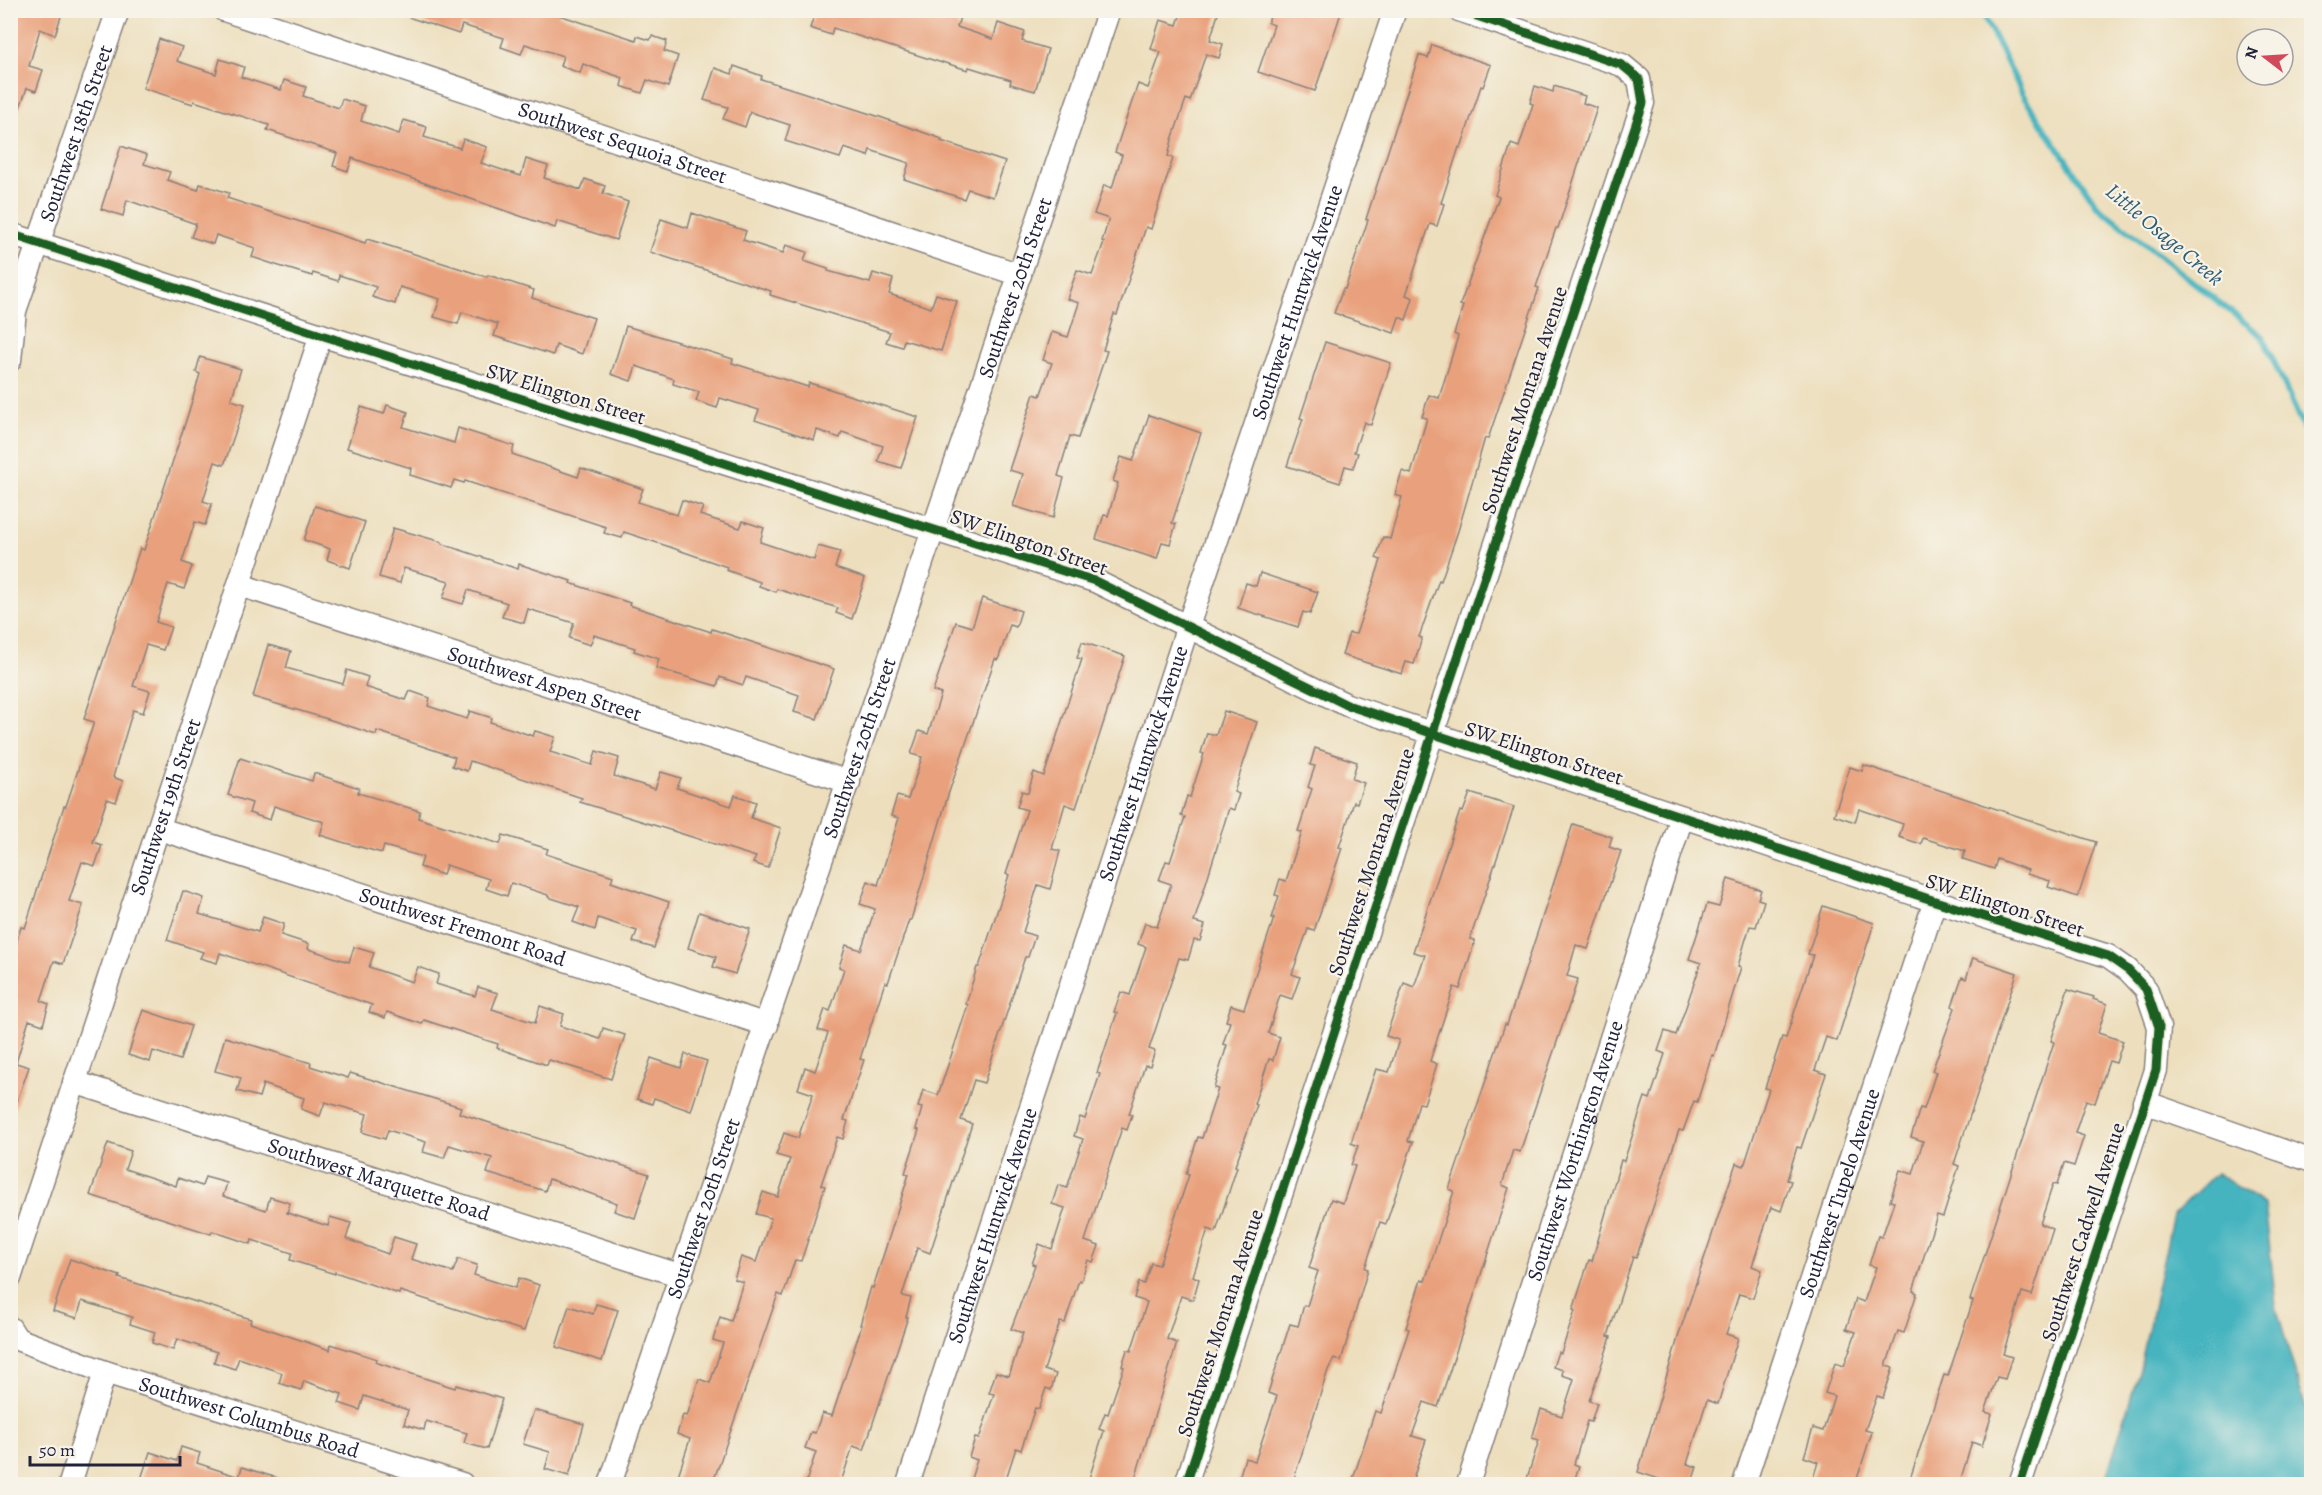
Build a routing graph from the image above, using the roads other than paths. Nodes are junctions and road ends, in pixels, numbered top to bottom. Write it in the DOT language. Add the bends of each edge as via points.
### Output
graph roads {
  1 [pos="118,10"];
  2 [pos="224,10"];
  3 [pos="1109,10"];
  4 [pos="1395,10"];
  5 [pos="1459,10"];
  6 [pos="10,234"];
  7 [pos="37,243"];
  8 [pos="1020,275"];
  9 [pos="321,335"];
  10 [pos="10,360"];
  11 [pos="933,528"];
  12 [pos="240,585"];
  13 [pos="1188,626"];
  14 [pos="1432,735"];
  15 [pos="849,782"];
  16 [pos="1682,817"];
  17 [pos="160,829"];
  18 [pos="1935,901"];
  19 [pos="2146,988"];
  20 [pos="766,1025"];
  21 [pos="74,1082"];
  22 [pos="2144,1102"];
  23 [pos="2312,1161"];
  24 [pos="682,1276"];
  25 [pos="10,1278"];
  26 [pos="10,1328"];
  27 [pos="105,1372"];
  28 [pos="70,1485"];
  29 [pos="462,1485"];
  30 [pos="610,1485"];
  31 [pos="908,1485"];
  32 [pos="1186,1485"];
  33 [pos="1468,1485"];
  34 [pos="1744,1485"];
  35 [pos="2020,1485"];
  1 -- 7 [label="street, Southwest 18th Street"];
  2 -- 8 [label="street, Southwest Sequoia Street"];
  3 -- 8 [label="street, Southwest 20th Street"];
  4 -- 13 [label="street, Southwest Huntwick Avenue"];
  5 -- 14 [label="street, Southwest Montana Avenue" via="1622,65 1639,80 1643,103"];
  6 -- 7 [label="street, SW Elington Street"];
  7 -- 9 [label="street, SW Elington Street"];
  7 -- 10 [label="street, Southwest 18th Street" via="15,312"];
  8 -- 11 [label="street, Southwest 20th Street"];
  9 -- 11 [label="street, SW Elington Street"];
  9 -- 12 [label="street, Southwest 19th Street"];
  11 -- 13 [label="street, SW Elington Street" via="1095,581"];
  11 -- 15 [label="street, Southwest 20th Street"];
  12 -- 15 [label="street, Southwest Aspen Street"];
  12 -- 17 [label="street, Southwest 19th Street"];
  13 -- 14 [label="street, SW Elington Street" via="1347,705"];
  13 -- 31 [label="street, Southwest Huntwick Avenue"];
  14 -- 16 [label="street, SW Elington Street"];
  14 -- 32 [label="street, Southwest Montana Avenue"];
  15 -- 20 [label="street, Southwest 20th Street"];
  16 -- 18 [label="street, SW Elington Street"];
  16 -- 33 [label="street, Southwest Worthington Avenue"];
  17 -- 20 [label="street, Southwest Fremont Road"];
  17 -- 21 [label="street, Southwest 19th Street"];
  18 -- 19 [label="street, SW Elington Street" via="2108,956"];
  18 -- 34 [label="street, Southwest Tupelo Avenue"];
  19 -- 22 [label="street, Southwest Cadwell Avenue" via="2159,1027 2156,1070"];
  20 -- 24 [label="street, Southwest 20th Street"];
  21 -- 24 [label="street, Southwest Marquette Road"];
  21 -- 25 [label="street, Southwest 19th Street"];
  22 -- 23 [label="street"];
  22 -- 35 [label="street, Southwest Cadwell Avenue"];
  24 -- 30 [label="street, Southwest 20th Street"];
  26 -- 27 [label="street" via="16,1339"];
  27 -- 28 [label="street"];
  27 -- 29 [label="street, Southwest Columbus Road"];
}
